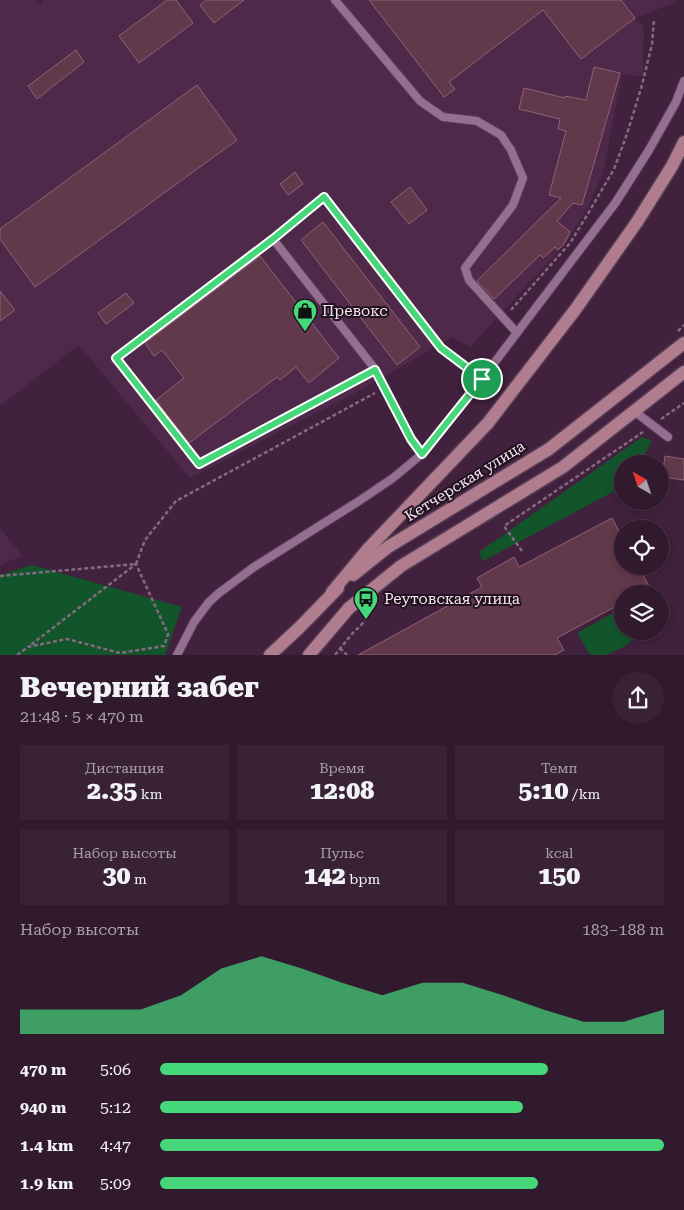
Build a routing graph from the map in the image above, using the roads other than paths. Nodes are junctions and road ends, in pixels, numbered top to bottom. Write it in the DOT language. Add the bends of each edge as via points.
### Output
graph roads {
  1 [pos="335,0"];
  2 [pos="684,81"];
  3 [pos="684,142"];
  4 [pos="273,239"];
  5 [pos="516,333"];
  6 [pos="684,343"];
  7 [pos="375,370"];
  8 [pos="684,372"];
  9 [pos="482,379"];
  10 [pos="634,411"];
  11 [pos="668,437"];
  12 [pos="422,454"];
  13 [pos="332,592"];
  14 [pos="179,653"];
  15 [pos="270,655"];
  16 [pos="309,655"];
  1 -- 5 [label="lane" via="420,101 443,117 477,121 501,135 511,150 523,178 513,205 465,268 469,280"];
  2 -- 5 [label="lane" via="676,102 616,202"];
  3 -- 13 [label="main road" via="637,222 581,302 488,423 367,550"];
  4 -- 7 [label="lane"];
  4 -- 7 [label="lane" via="116,358 199,464"];
  4 -- 9 [label="lane" via="324,197 441,348"];
  5 -- 9 [label="lane"];
  6 -- 13 [label="main road, Кетчерская улица" via="549,449 388,547"];
  7 -- 12 [label="lane"];
  8 -- 10 [label="main road"];
  9 -- 12 [label="lane"];
  10 -- 11 [label="lane"];
  10 -- 16 [label="main road" via="563,467 400,566 349,608"];
  12 -- 14 [label="lane" via="359,502 230,584 201,612"];
  13 -- 15 [label="main road, Кетчерская улица"];
}
